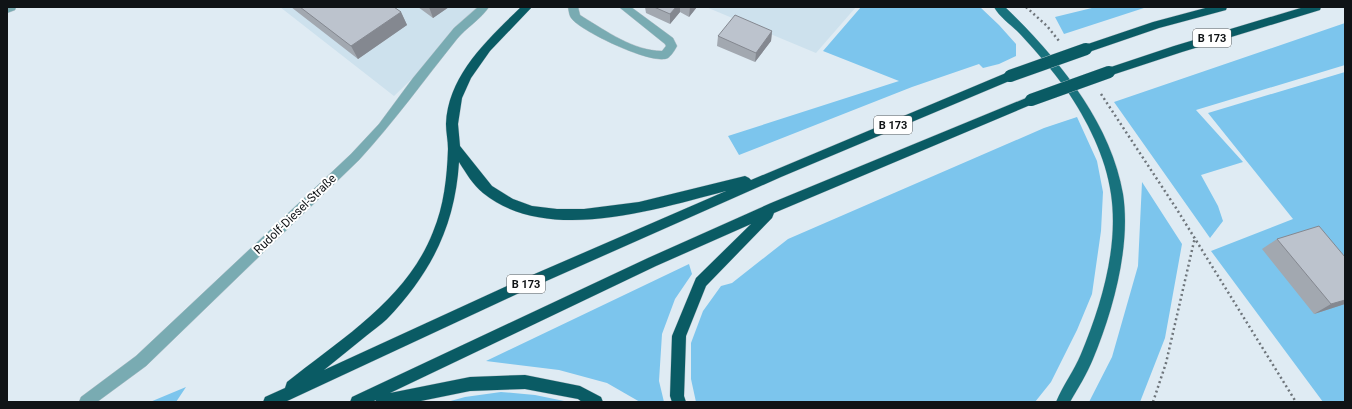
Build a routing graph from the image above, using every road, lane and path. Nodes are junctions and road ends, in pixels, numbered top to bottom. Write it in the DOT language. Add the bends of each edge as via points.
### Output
graph roads {
  1 [pos="11,7"];
  2 [pos="484,7"];
  3 [pos="527,7"];
  4 [pos="573,7"];
  5 [pos="624,7"];
  6 [pos="999,7"];
  7 [pos="1026,7"];
  8 [pos="1222,7"];
  9 [pos="1316,7"];
  10 [pos="7,9"];
  11 [pos="1062,44"];
  12 [pos="1100,93"];
  13 [pos="454,147"];
  14 [pos="777,174"];
  15 [pos="775,207"];
  16 [pos="1195,237"];
  17 [pos="273,400"];
  18 [pos="86,402"];
  19 [pos="357,402"];
  20 [pos="382,402"];
  21 [pos="596,402"];
  22 [pos="679,402"];
  23 [pos="1062,402"];
  24 [pos="1153,402"];
  25 [pos="1296,402"];
  1 -- 10 [label="street"];
  2 -- 18 [label="street, Rudolf-Diesel-Straße" via="458,31 383,127 355,157 141,361"];
  3 -- 13 [label="highway" via="486,48 466,76 457,98 452,124"];
  4 -- 5 [label="street" via="579,20 610,37 647,53 665,55 672,46 670,43"];
  6 -- 23 [label="main road" via="1030,36 1063,76 1090,117 1109,162 1118,200 1118,236 1108,296 1086,358"];
  7 -- 11 [label="path"];
  8 -- 14 [label="highway, B 173, bridge" via="1157,25 1010,76"];
  9 -- 15 [label="highway, B 173, bridge" via="1185,47 1031,100"];
  12 -- 16 [label="path"];
  13 -- 14 [label="highway" via="487,189 510,202 531,211 578,215 638,207"];
  13 -- 17 [label="highway" via="448,207 419,272 382,315"];
  14 -- 17 [label="highway, B 173" via="512,290"];
  15 -- 19 [label="highway, B 173"];
  15 -- 22 [label="highway" via="701,282 678,336"];
  16 -- 24 [label="path" via="1166,363"];
  16 -- 25 [label="path"];
  20 -- 21 [label="highway" via="470,384 525,382 580,393"];
}
